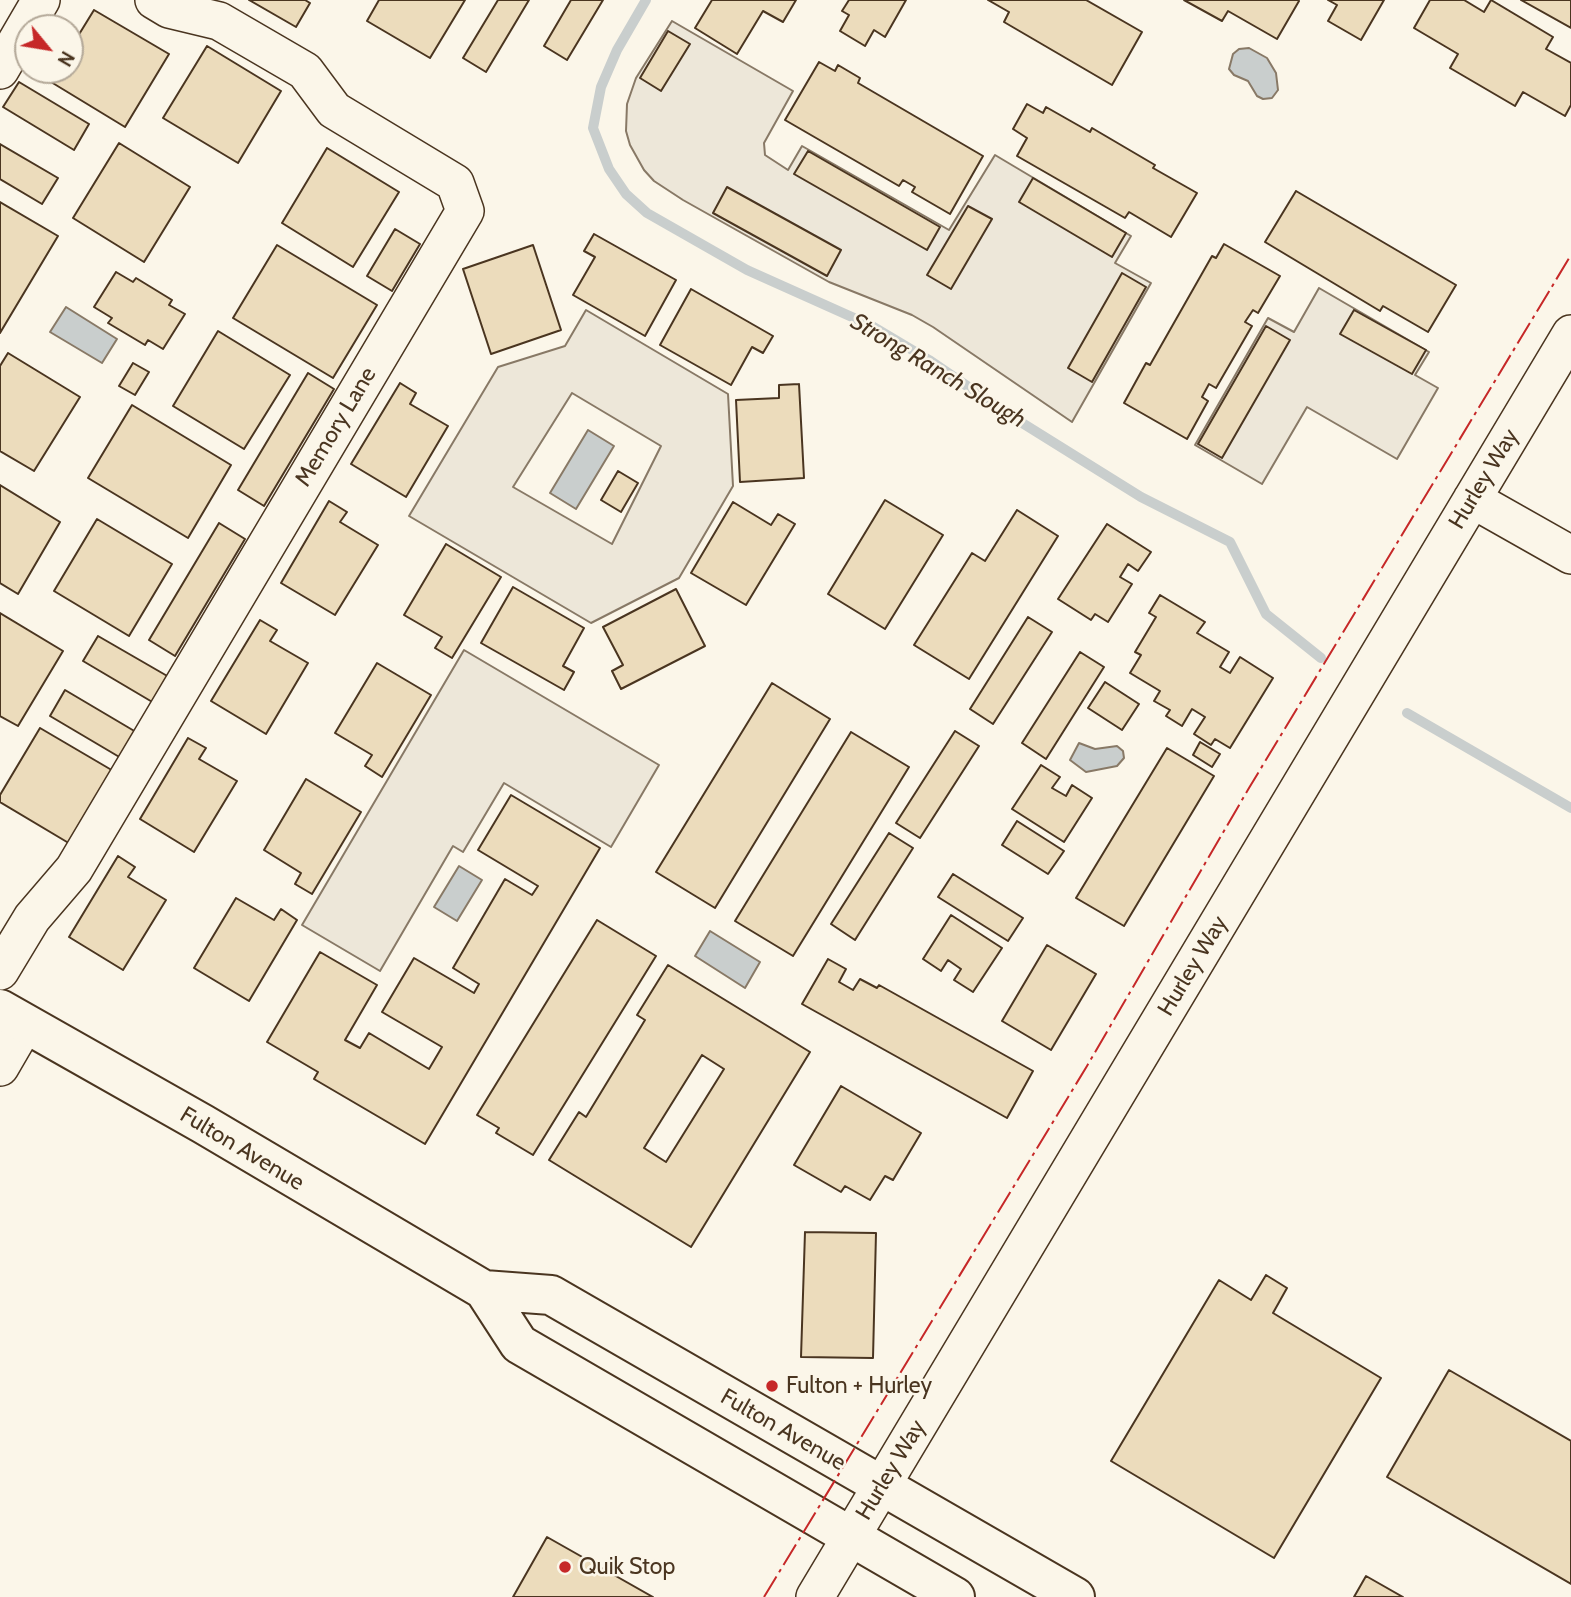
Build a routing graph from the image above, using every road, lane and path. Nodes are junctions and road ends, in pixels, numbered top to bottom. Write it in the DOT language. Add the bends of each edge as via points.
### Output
graph roads {
  1 [pos="41,0"];
  2 [pos="154,0"];
  3 [pos="0,69"];
  4 [pos="1571,334"];
  5 [pos="1472,499"];
  6 [pos="1571,555"];
  7 [pos="0,971"];
  8 [pos="13,1017"];
  9 [pos="0,1067"];
  10 [pos="484,1290"];
  11 [pos="881,1486"];
  12 [pos="851,1537"];
  13 [pos="815,1597"];
  14 [pos="955,1597"];
  15 [pos="1075,1597"];
  1 -- 3 [label="street"];
  2 -- 7 [label="street, Memory Lane" via="169,9 219,21 305,71 334,110 455,183 465,211 74,869 32,918"];
  4 -- 5 [label="street, Hurley Way"];
  5 -- 6 [label="street"];
  5 -- 11 [label="street, Hurley Way"];
  8 -- 9 [label="street"];
  8 -- 10 [label="main road, Fulton Avenue"];
  10 -- 11 [label="main road, Fulton Avenue" via="551,1295"];
  10 -- 12 [label="main road, Fulton Avenue" via="519,1344"];
  11 -- 12 [label="street, Hurley Way"];
  11 -- 15 [label="main road, Fulton Avenue"];
  12 -- 13 [label="street, Hurley Way"];
  12 -- 14 [label="main road, Fulton Avenue"];
}
